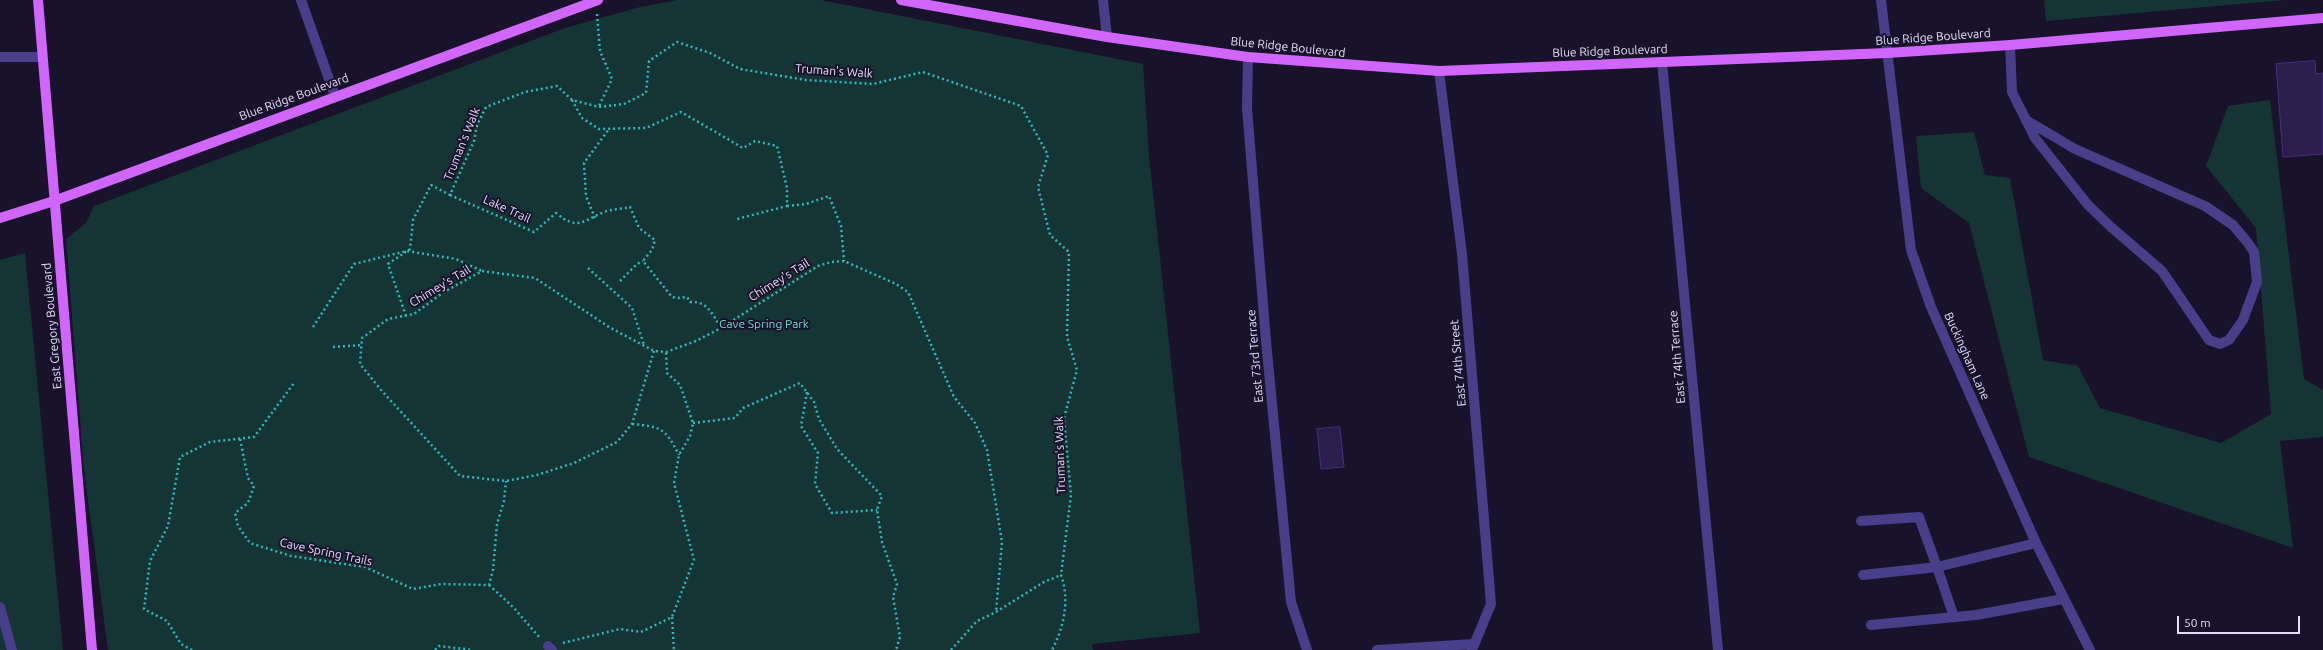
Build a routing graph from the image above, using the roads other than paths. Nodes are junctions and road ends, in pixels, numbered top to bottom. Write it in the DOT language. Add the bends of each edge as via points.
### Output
graph roads {
  1 [pos="38,0"];
  2 [pos="301,0"];
  3 [pos="597,0"];
  4 [pos="901,0"];
  5 [pos="1103,0"];
  6 [pos="1882,0"];
  7 [pos="2323,18"];
  8 [pos="1107,37"];
  9 [pos="2010,45"];
  10 [pos="1887,53"];
  11 [pos="0,57"];
  12 [pos="42,57"];
  13 [pos="1248,57"];
  14 [pos="1662,62"];
  15 [pos="1439,71"];
  16 [pos="335,96"];
  17 [pos="2026,120"];
  18 [pos="54,201"];
  19 [pos="0,218"];
  20 [pos="1861,521"];
  21 [pos="2036,543"];
  22 [pos="1936,567"];
  23 [pos="1863,575"];
  24 [pos="2063,599"];
  25 [pos="0,607"];
  26 [pos="1954,617"];
  27 [pos="1871,625"];
  28 [pos="1472,647"];
  29 [pos="12,650"];
  30 [pos="92,650"];
  31 [pos="1307,650"];
  32 [pos="1377,650"];
  33 [pos="1718,650"];
  34 [pos="2090,650"];
  1 -- 12 [label="main road, East Gregory Boulevard"];
  2 -- 16 [label="street"];
  3 -- 16 [label="main road, Blue Ridge Boulevard"];
  4 -- 8 [label="main road, Blue Ridge Boulevard"];
  5 -- 8 [label="street"];
  6 -- 10 [label="street, Buckingham Lane"];
  7 -- 9 [label="main road, Blue Ridge Boulevard"];
  8 -- 13 [label="main road, Blue Ridge Boulevard"];
  9 -- 10 [label="main road, Blue Ridge Boulevard"];
  9 -- 17 [label="street" via="2012,92"];
  10 -- 14 [label="main road, Blue Ridge Boulevard"];
  10 -- 21 [label="street, Buckingham Lane" via="1911,250 1931,308"];
  11 -- 12 [label="street"];
  12 -- 18 [label="main road, East Gregory Boulevard"];
  13 -- 15 [label="main road, Blue Ridge Boulevard"];
  13 -- 31 [label="street, East 73rd Terrace" via="1247,116 1291,602"];
  14 -- 15 [label="main road, Blue Ridge Boulevard"];
  14 -- 33 [label="street, East 74th Terrace"];
  15 -- 28 [label="street, East 74th Street" via="1462,254 1491,604"];
  16 -- 18 [label="main road, Blue Ridge Boulevard"];
  17 -- 17 [label="street" via="2035,138 2088,205 2162,271 2209,340 2220,344 2229,340 2243,320 2257,282 2254,252 2233,225 2205,206 2075,149"];
  18 -- 19 [label="main road, Blue Ridge Boulevard"];
  18 -- 30 [label="main road, East Gregory Boulevard"];
  20 -- 22 [label="street" via="1919,517"];
  21 -- 22 [label="street"];
  21 -- 24 [label="street, Buckingham Lane"];
  22 -- 23 [label="street"];
  22 -- 26 [label="street"];
  24 -- 26 [label="street"];
  24 -- 34 [label="street, Buckingham Lane"];
  25 -- 29 [label="street"];
  26 -- 27 [label="street"];
  28 -- 32 [label="street"];
}
